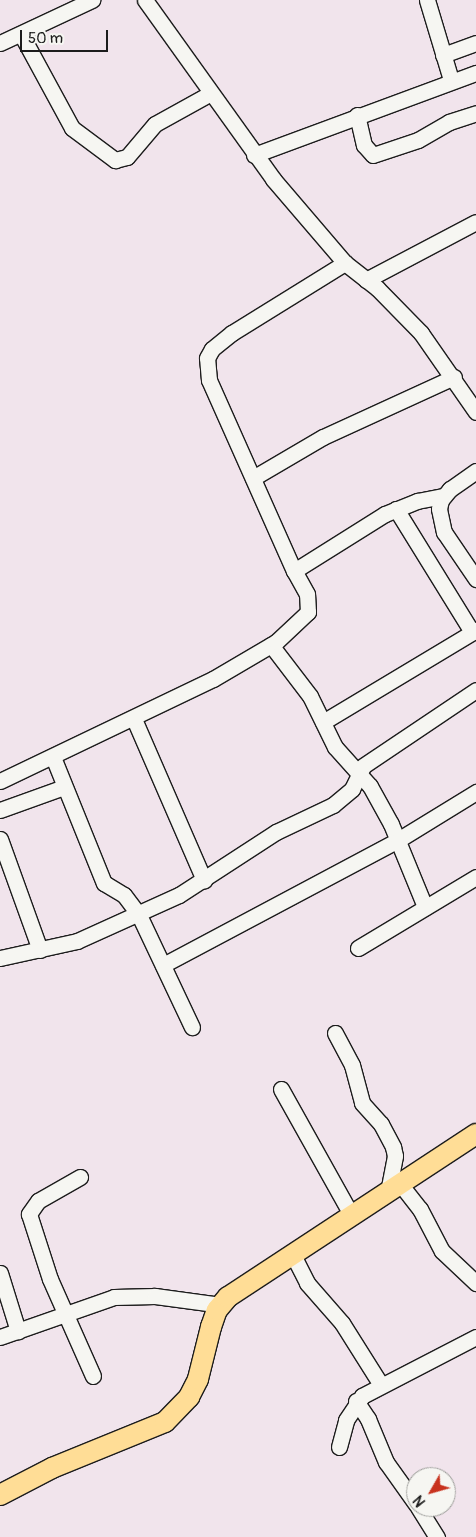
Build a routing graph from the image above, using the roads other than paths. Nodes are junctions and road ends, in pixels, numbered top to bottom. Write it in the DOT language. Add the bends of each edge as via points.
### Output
graph roads {
  1 [pos="92,0"];
  2 [pos="145,0"];
  3 [pos="427,0"];
  4 [pos="21,34"];
  5 [pos="0,43"];
  6 [pos="476,43"];
  7 [pos="444,55"];
  8 [pos="476,73"];
  9 [pos="451,80"];
  10 [pos="211,93"];
  11 [pos="476,113"];
  12 [pos="357,116"];
  13 [pos="254,155"];
  14 [pos="476,222"];
  15 [pos="344,263"];
  16 [pos="366,280"];
  17 [pos="454,376"];
  18 [pos="476,412"];
  19 [pos="476,471"];
  20 [pos="253,478"];
  21 [pos="443,496"];
  22 [pos="396,509"];
  23 [pos="294,571"];
  24 [pos="476,579"];
  25 [pos="474,631"];
  26 [pos="270,645"];
  27 [pos="476,690"];
  28 [pos="134,719"];
  29 [pos="323,722"];
  30 [pos="53,758"];
  31 [pos="359,772"];
  32 [pos="0,781"];
  33 [pos="64,787"];
  34 [pos="476,792"];
  35 [pos="0,810"];
  36 [pos="0,839"];
  37 [pos="398,840"];
  38 [pos="204,880"];
  39 [pos="475,880"];
  40 [pos="425,907"];
  41 [pos="139,915"];
  42 [pos="358,948"];
  43 [pos="40,950"];
  44 [pos="0,958"];
  45 [pos="163,965"];
  46 [pos="192,1027"];
  47 [pos="335,1032"];
  48 [pos="281,1089"];
  49 [pos="476,1134"];
  50 [pos="80,1177"];
  51 [pos="395,1189"];
  52 [pos="352,1216"];
  53 [pos="292,1253"];
  54 [pos="0,1273"];
  55 [pos="476,1283"];
  56 [pos="222,1305"];
  57 [pos="65,1312"];
  58 [pos="18,1331"];
  59 [pos="0,1337"];
  60 [pos="476,1337"];
  61 [pos="94,1376"];
  62 [pos="381,1385"];
  63 [pos="356,1401"];
  64 [pos="339,1447"];
  65 [pos="406,1490"];
  66 [pos="0,1495"];
  67 [pos="424,1517"];
  68 [pos="437,1537"];
  1 -- 4 [label="street"];
  2 -- 10 [label="street"];
  3 -- 7 [label="street"];
  4 -- 5 [label="street"];
  4 -- 10 [label="street" via="72,128 115,160 127,157 155,124"];
  6 -- 7 [label="street"];
  7 -- 9 [label="street"];
  8 -- 9 [label="street"];
  9 -- 12 [label="street"];
  10 -- 13 [label="street"];
  11 -- 12 [label="street" via="449,122 418,140 374,155 364,145"];
  12 -- 13 [label="street"];
  13 -- 15 [label="street"];
  14 -- 16 [label="street"];
  15 -- 16 [label="street"];
  15 -- 20 [label="street" via="232,333 212,349 207,358 210,380"];
  16 -- 17 [label="street" via="422,334"];
  17 -- 18 [label="street"];
  17 -- 20 [label="street" via="323,437"];
  19 -- 21 [label="street"];
  20 -- 23 [label="street"];
  21 -- 22 [label="street"];
  21 -- 24 [label="street" via="439,509 444,532"];
  22 -- 23 [label="street"];
  22 -- 25 [label="street"];
  23 -- 26 [label="street" via="307,594 308,612"];
  25 -- 29 [label="street"];
  26 -- 28 [label="street"];
  26 -- 29 [label="street" via="310,696"];
  27 -- 31 [label="street" via="371,759"];
  28 -- 30 [label="street"];
  28 -- 38 [label="street"];
  29 -- 31 [label="street" via="335,747"];
  30 -- 32 [label="street"];
  30 -- 33 [label="street"];
  31 -- 37 [label="street"];
  31 -- 38 [label="street" via="352,789 333,805 276,832"];
  33 -- 35 [label="street"];
  33 -- 41 [label="street" via="104,883 124,894"];
  34 -- 37 [label="street"];
  36 -- 43 [label="street"];
  37 -- 40 [label="street"];
  37 -- 45 [label="street"];
  38 -- 41 [label="street"];
  39 -- 40 [label="street"];
  40 -- 42 [label="street"];
  41 -- 43 [label="street" via="77,941"];
  41 -- 45 [label="street"];
  43 -- 44 [label="street"];
  45 -- 46 [label="street"];
  47 -- 51 [label="street" via="352,1065 358,1094 393,1147"];
  48 -- 52 [label="street"];
  49 -- 51 [label="main road"];
  50 -- 57 [label="street" via="38,1201 29,1214 43,1261"];
  51 -- 52 [label="main road"];
  51 -- 55 [label="street" via="420,1209 442,1251"];
  52 -- 53 [label="main road"];
  53 -- 56 [label="main road" via="247,1283"];
  53 -- 62 [label="street" via="307,1283 342,1323"];
  54 -- 58 [label="street"];
  56 -- 57 [label="street" via="155,1296 128,1296 100,1300"];
  56 -- 66 [label="main road" via="210,1327 198,1379 179,1410 142,1433 52,1468"];
  57 -- 58 [label="street"];
  57 -- 61 [label="street"];
  58 -- 59 [label="street"];
  60 -- 62 [label="street"];
  62 -- 63 [label="street"];
  63 -- 64 [label="street"];
  63 -- 65 [label="street" via="368,1419 386,1462"];
  67 -- 68 [label="street"];
}
